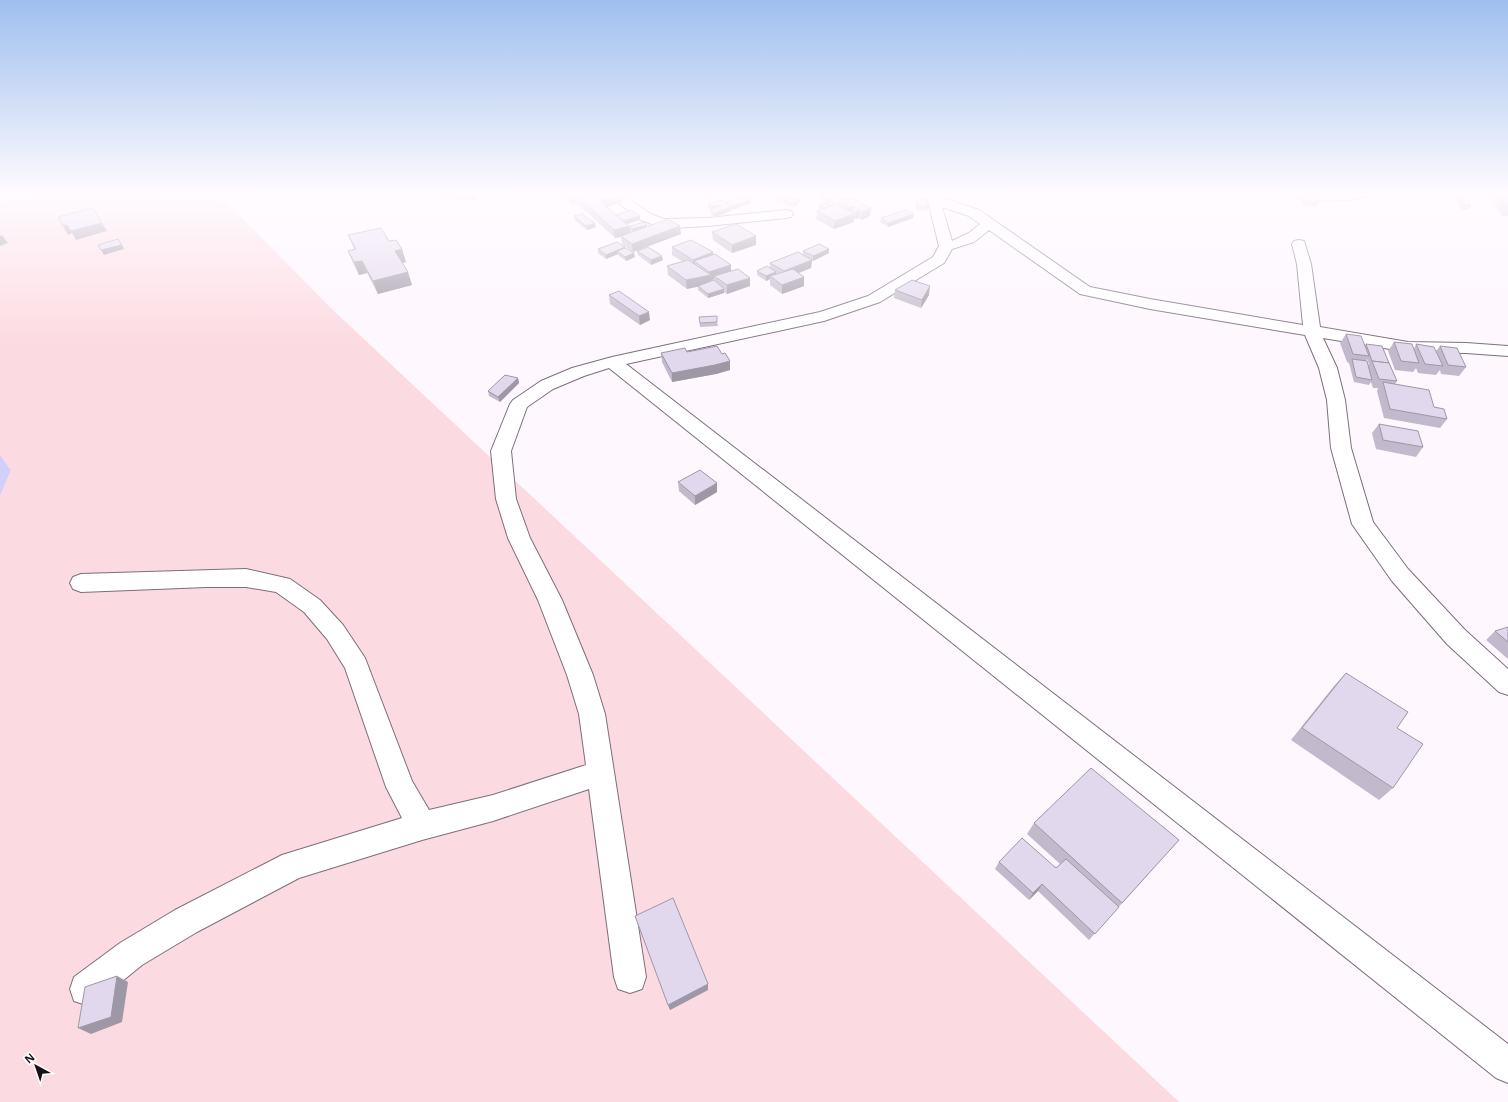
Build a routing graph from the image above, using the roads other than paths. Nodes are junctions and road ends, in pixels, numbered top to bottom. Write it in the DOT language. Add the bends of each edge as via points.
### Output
graph roads {
  1 [pos="955,244"];
  2 [pos="1018,244"];
  3 [pos="1299,244"];
  4 [pos="946,246"];
  5 [pos="1312,331"];
  6 [pos="1508,351"];
  7 [pos="612,362"];
  8 [pos="81,583"];
  9 [pos="1508,684"];
  10 [pos="600,773"];
  11 [pos="422,826"];
  12 [pos="630,977"];
  13 [pos="86,989"];
  14 [pos="1508,1066"];
  1 -- 4 [label="street"];
  2 -- 5 [label="street" via="1085,291"];
  3 -- 5 [label="street"];
  4 -- 7 [label="street" via="939,260 874,299 824,316"];
  5 -- 6 [label="street" via="1408,347"];
  5 -- 9 [label="street" via="1328,368 1336,400 1345,467 1363,524 1400,575 1446,626"];
  7 -- 10 [label="street" via="547,385 519,404 502,450 506,500 519,538 550,600 580,675 592,714"];
  7 -- 14 [label="street"];
  8 -- 11 [label="street" via="246,578 282,585 312,606 335,632 356,665 400,787"];
  10 -- 11 [label="street" via="493,808"];
  10 -- 12 [label="street"];
  11 -- 13 [label="street" via="293,865 186,921 131,954"];
}
